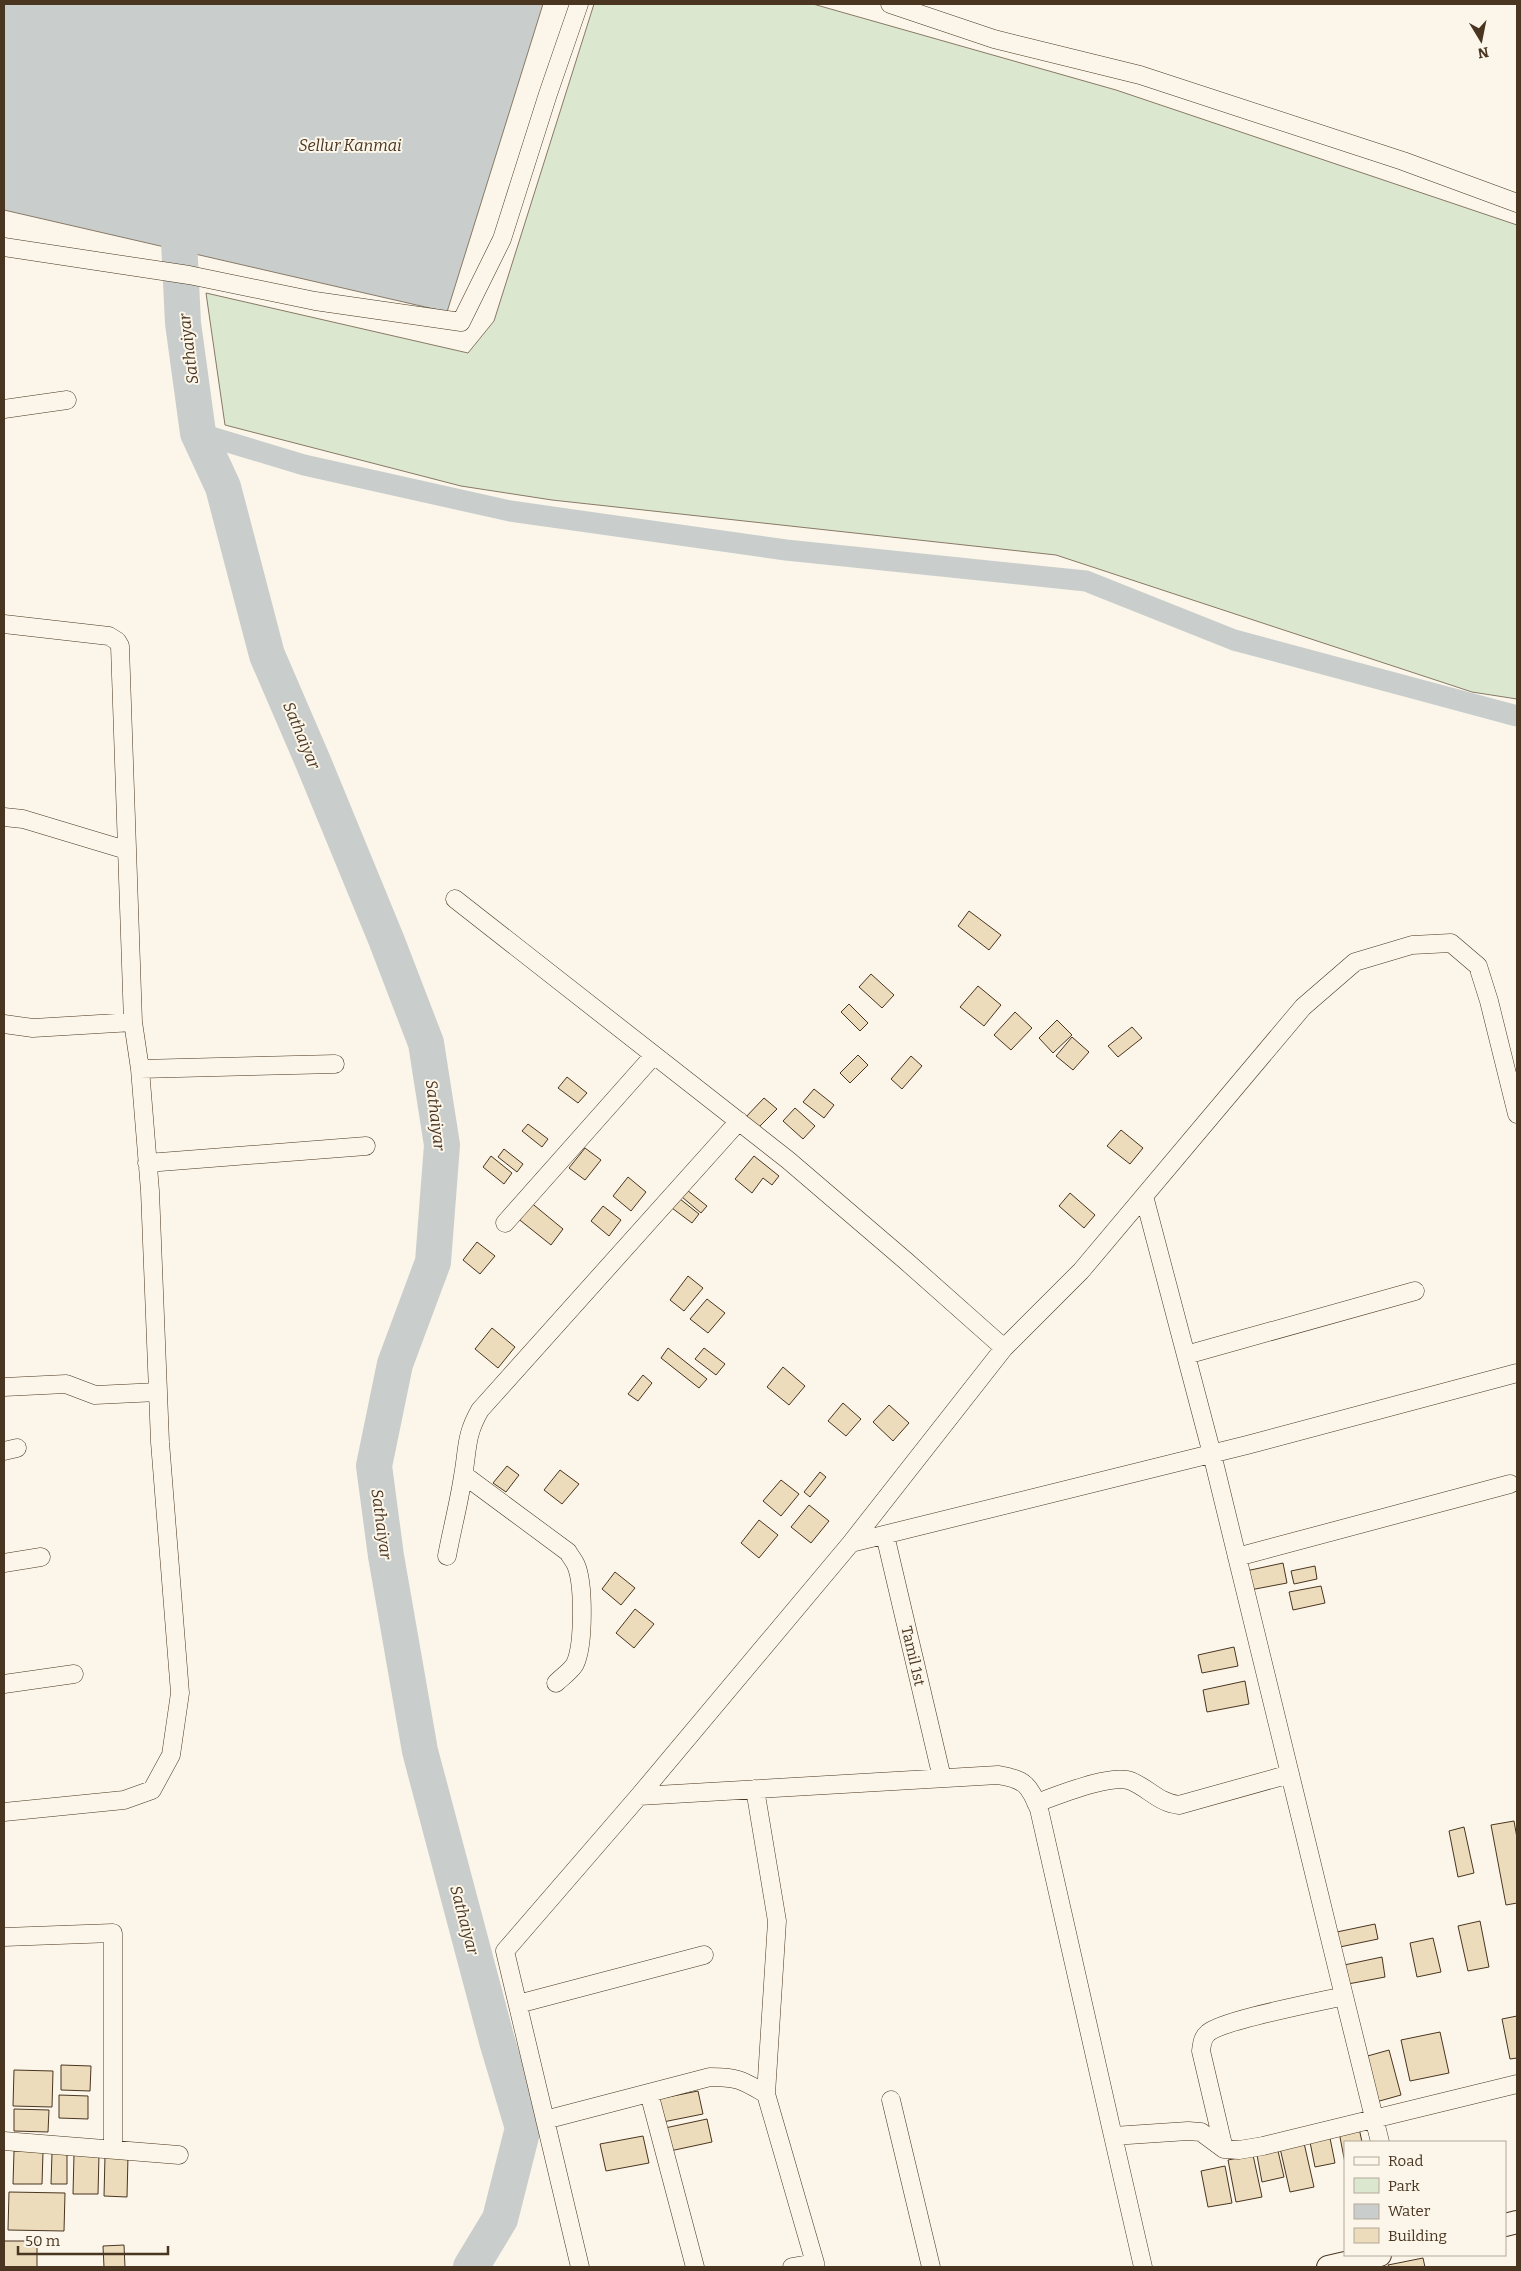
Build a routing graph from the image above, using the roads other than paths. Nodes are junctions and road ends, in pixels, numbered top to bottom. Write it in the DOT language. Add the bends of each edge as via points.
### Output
graph roads {
  1 [pos="579,4"];
  2 [pos="890,4"];
  3 [pos="1517,203"];
  4 [pos="4,247"];
  5 [pos="67,400"];
  6 [pos="4,409"];
  7 [pos="4,624"];
  8 [pos="4,817"];
  9 [pos="126,850"];
  10 [pos="455,899"];
  11 [pos="133,1022"];
  12 [pos="4,1024"];
  13 [pos="654,1055"];
  14 [pos="335,1064"];
  15 [pos="140,1070"];
  16 [pos="1517,1114"];
  17 [pos="739,1121"];
  18 [pos="366,1146"];
  19 [pos="147,1163"];
  20 [pos="1144,1196"];
  21 [pos="505,1223"];
  22 [pos="1415,1291"];
  23 [pos="1004,1348"];
  24 [pos="1186,1355"];
  25 [pos="1517,1373"];
  26 [pos="4,1387"];
  27 [pos="158,1392"];
  28 [pos="1212,1454"];
  29 [pos="464,1475"];
  30 [pos="1510,1484"];
  31 [pos="885,1534"];
  32 [pos="852,1543"];
  33 [pos="447,1556"];
  34 [pos="41,1557"];
  35 [pos="1237,1557"];
  36 [pos="4,1563"];
  37 [pos="74,1674"];
  38 [pos="556,1683"];
  39 [pos="4,1684"];
  40 [pos="1290,1774"];
  41 [pos="942,1778"];
  42 [pos="755,1789"];
  43 [pos="639,1796"];
  44 [pos="1036,1803"];
  45 [pos="4,1812"];
  46 [pos="4,1937"];
  47 [pos="704,1955"];
  48 [pos="1344,1996"];
  49 [pos="518,2004"];
  50 [pos="1517,2084"];
  51 [pos="649,2093"];
  52 [pos="766,2094"];
  53 [pos="891,2100"];
  54 [pos="545,2120"];
  55 [pos="1375,2120"];
  56 [pos="1113,2136"];
  57 [pos="4,2141"];
  58 [pos="1380,2141"];
  59 [pos="1224,2149"];
  60 [pos="113,2150"];
  61 [pos="179,2155"];
  62 [pos="1376,2256"];
  63 [pos="815,2265"];
  64 [pos="580,2267"];
  65 [pos="695,2267"];
  66 [pos="792,2267"];
  67 [pos="931,2267"];
  68 [pos="1143,2267"];
  69 [pos="1328,2267"];
  1 -- 4 [label="street" via="502,239 461,322 315,301 180,274"];
  2 -- 3 [label="street" via="994,39 1140,75 1403,161"];
  5 -- 6 [label="street"];
  7 -- 9 [label="street" via="109,636 117,640 120,646"];
  8 -- 9 [label="street" via="22,818"];
  9 -- 11 [label="street"];
  10 -- 13 [label="street"];
  11 -- 12 [label="street" via="33,1028"];
  11 -- 15 [label="street"];
  13 -- 17 [label="street"];
  13 -- 21 [label="street"];
  14 -- 15 [label="street"];
  15 -- 19 [label="street"];
  16 -- 20 [label="street" via="1490,1001 1478,966 1451,943 1412,945 1355,962 1303,1007"];
  17 -- 23 [label="street" via="878,1236"];
  17 -- 29 [label="street" via="480,1410 470,1428"];
  18 -- 19 [label="street"];
  19 -- 27 [label="street"];
  20 -- 23 [label="street" via="1081,1271"];
  20 -- 24 [label="street"];
  22 -- 24 [label="street"];
  23 -- 32 [label="street"];
  24 -- 28 [label="street"];
  25 -- 28 [label="street"];
  26 -- 27 [label="street" via="66,1384 94,1395"];
  27 -- 45 [label="street" via="180,1693 171,1754 152,1790 124,1800"];
  28 -- 31 [label="street"];
  28 -- 35 [label="street"];
  29 -- 33 [label="street"];
  29 -- 38 [label="street" via="568,1552 576,1564 580,1579 580,1651 574,1666"];
  30 -- 35 [label="street"];
  31 -- 32 [label="street"];
  31 -- 41 [label="street, Tamil 1st"];
  32 -- 43 [label="street"];
  34 -- 36 [label="street"];
  35 -- 40 [label="street"];
  37 -- 39 [label="street"];
  40 -- 44 [label="street" via="1179,1806 1166,1804 1130,1781 1114,1780"];
  40 -- 48 [label="street"];
  41 -- 42 [label="street"];
  41 -- 44 [label="street" via="998,1775 1017,1778 1029,1787"];
  42 -- 43 [label="street"];
  42 -- 52 [label="street" via="778,1921"];
  43 -- 49 [label="street" via="505,1951"];
  44 -- 56 [label="street"];
  46 -- 60 [label="street" via="113,1933"];
  47 -- 49 [label="street"];
  48 -- 55 [label="street"];
  48 -- 59 [label="street" via="1228,2024 1208,2033 1202,2040 1201,2051"];
  49 -- 54 [label="street"];
  50 -- 55 [label="street"];
  51 -- 52 [label="street" via="710,2077 734,2077"];
  51 -- 54 [label="street"];
  51 -- 65 [label="street"];
  52 -- 63 [label="street"];
  53 -- 67 [label="street"];
  54 -- 64 [label="street"];
  55 -- 58 [label="street"];
  55 -- 59 [label="street" via="1263,2146"];
  56 -- 59 [label="street" via="1201,2132"];
  56 -- 68 [label="street"];
  57 -- 60 [label="street"];
  60 -- 61 [label="street"];
  62 -- 69 [label="street"];
  63 -- 66 [label="street"];
}
